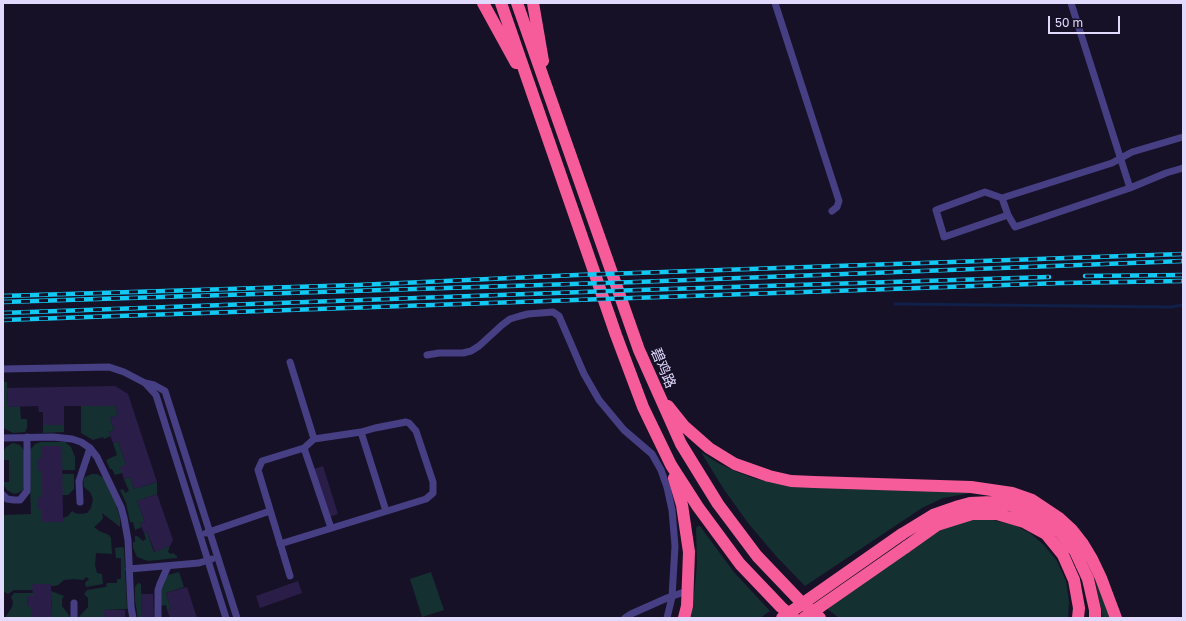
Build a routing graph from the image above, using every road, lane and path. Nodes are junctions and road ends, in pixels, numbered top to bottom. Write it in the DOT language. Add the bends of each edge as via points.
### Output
graph roads {
  1 [pos="483,3"];
  2 [pos="501,3"];
  3 [pos="517,3"];
  4 [pos="534,3"];
  5 [pos="775,3"];
  6 [pos="1071,3"];
  7 [pos="547,90"];
  8 [pos="534,95"];
  9 [pos="1183,137"];
  10 [pos="1121,158"];
  11 [pos="1183,168"];
  12 [pos="1130,188"];
  13 [pos="1002,198"];
  14 [pos="832,211"];
  15 [pos="1008,215"];
  16 [pos="427,355"];
  17 [pos="290,362"];
  18 [pos="3,369"];
  19 [pos="145,383"];
  20 [pos="655,389"];
  21 [pos="361,432"];
  22 [pos="3,438"];
  23 [pos="27,438"];
  24 [pos="314,440"];
  25 [pos="90,448"];
  26 [pos="304,448"];
  27 [pos="671,465"];
  28 [pos="3,495"];
  29 [pos="80,502"];
  30 [pos="270,511"];
  31 [pos="386,512"];
  32 [pos="331,528"];
  33 [pos="209,531"];
  34 [pos="200,534"];
  35 [pos="280,544"];
  36 [pos="218,557"];
  37 [pos="208,560"];
  38 [pos="168,566"];
  39 [pos="130,569"];
  40 [pos="290,576"];
  41 [pos="687,591"];
  42 [pos="672,597"];
  43 [pos="74,603"];
  44 [pos="74,618"];
  45 [pos="133,618"];
  46 [pos="158,618"];
  47 [pos="226,618"];
  48 [pos="237,618"];
  49 [pos="625,618"];
  50 [pos="667,618"];
  51 [pos="684,618"];
  52 [pos="782,618"];
  53 [pos="794,618"];
  54 [pos="804,618"];
  55 [pos="820,618"];
  56 [pos="1078,618"];
  57 [pos="1096,618"];
  58 [pos="1116,618"];
  1 -- 8 [label="highway"];
  2 -- 8 [label="highway"];
  3 -- 7 [label="highway"];
  4 -- 7 [label="highway"];
  5 -- 14 [label="street" via="839,201"];
  6 -- 10 [label="street"];
  7 -- 20 [label="highway, 碧鸡路"];
  8 -- 27 [label="highway" via="616,335 643,407"];
  9 -- 10 [label="street" via="1132,152"];
  10 -- 12 [label="street"];
  10 -- 13 [label="street"];
  11 -- 12 [label="street"];
  12 -- 15 [label="street" via="1015,227"];
  13 -- 15 [label="street"];
  13 -- 15 [label="street" via="985,192 936,210 944,237"];
  16 -- 42 [label="street" via="463,354 471,351 506,322 520,316 553,312 559,316 584,374 599,400 624,430 652,454 661,470 670,498 675,530"];
  17 -- 24 [label="street"];
  18 -- 19 [label="street" via="109,367"];
  19 -- 33 [label="street" via="165,392"];
  19 -- 34 [label="street" via="156,395"];
  20 -- 55 [label="highway, 碧鸡路" via="681,444 718,504 757,556"];
  20 -- 58 [label="highway" via="684,426 722,458 769,476 791,480 971,487 1032,500 1059,518 1083,544 1101,578"];
  21 -- 24 [label="street"];
  21 -- 31 [label="street"];
  21 -- 31 [label="street" via="406,422 412,425 433,482 433,493 426,499"];
  22 -- 23 [label="street"];
  23 -- 25 [label="street" via="64,438 81,442"];
  23 -- 28 [label="street" via="27,491 20,500 6,499"];
  24 -- 26 [label="street"];
  25 -- 29 [label="street" via="79,481"];
  25 -- 39 [label="street" via="104,469 121,507 128,540"];
  26 -- 30 [label="street" via="267,458 259,465 259,475"];
  26 -- 32 [label="street"];
  27 -- 41 [label="highway" via="682,505 689,552"];
  27 -- 53 [label="highway" via="740,564"];
  30 -- 33 [label="street"];
  30 -- 35 [label="street"];
  31 -- 32 [label="street"];
  32 -- 35 [label="street"];
  33 -- 34 [label="street"];
  33 -- 36 [label="street"];
  34 -- 37 [label="street"];
  35 -- 40 [label="street"];
  36 -- 37 [label="street"];
  36 -- 48 [label="street"];
  37 -- 38 [label="street"];
  37 -- 47 [label="street"];
  38 -- 39 [label="street"];
  38 -- 46 [label="street" via="158,590"];
  39 -- 45 [label="street"];
  41 -- 42 [label="street"];
  41 -- 51 [label="highway"];
  42 -- 49 [label="street"];
  42 -- 50 [label="street"];
  43 -- 44 [label="street"];
  52 -- 57 [label="highway, bridge" via="933,515 970,503 991,502 1030,512 1060,532 1075,551 1088,580"];
  54 -- 56 [label="highway, bridge" via="937,525 972,514 997,514 1024,522 1046,534 1062,554 1074,580 1079,608"];
}
